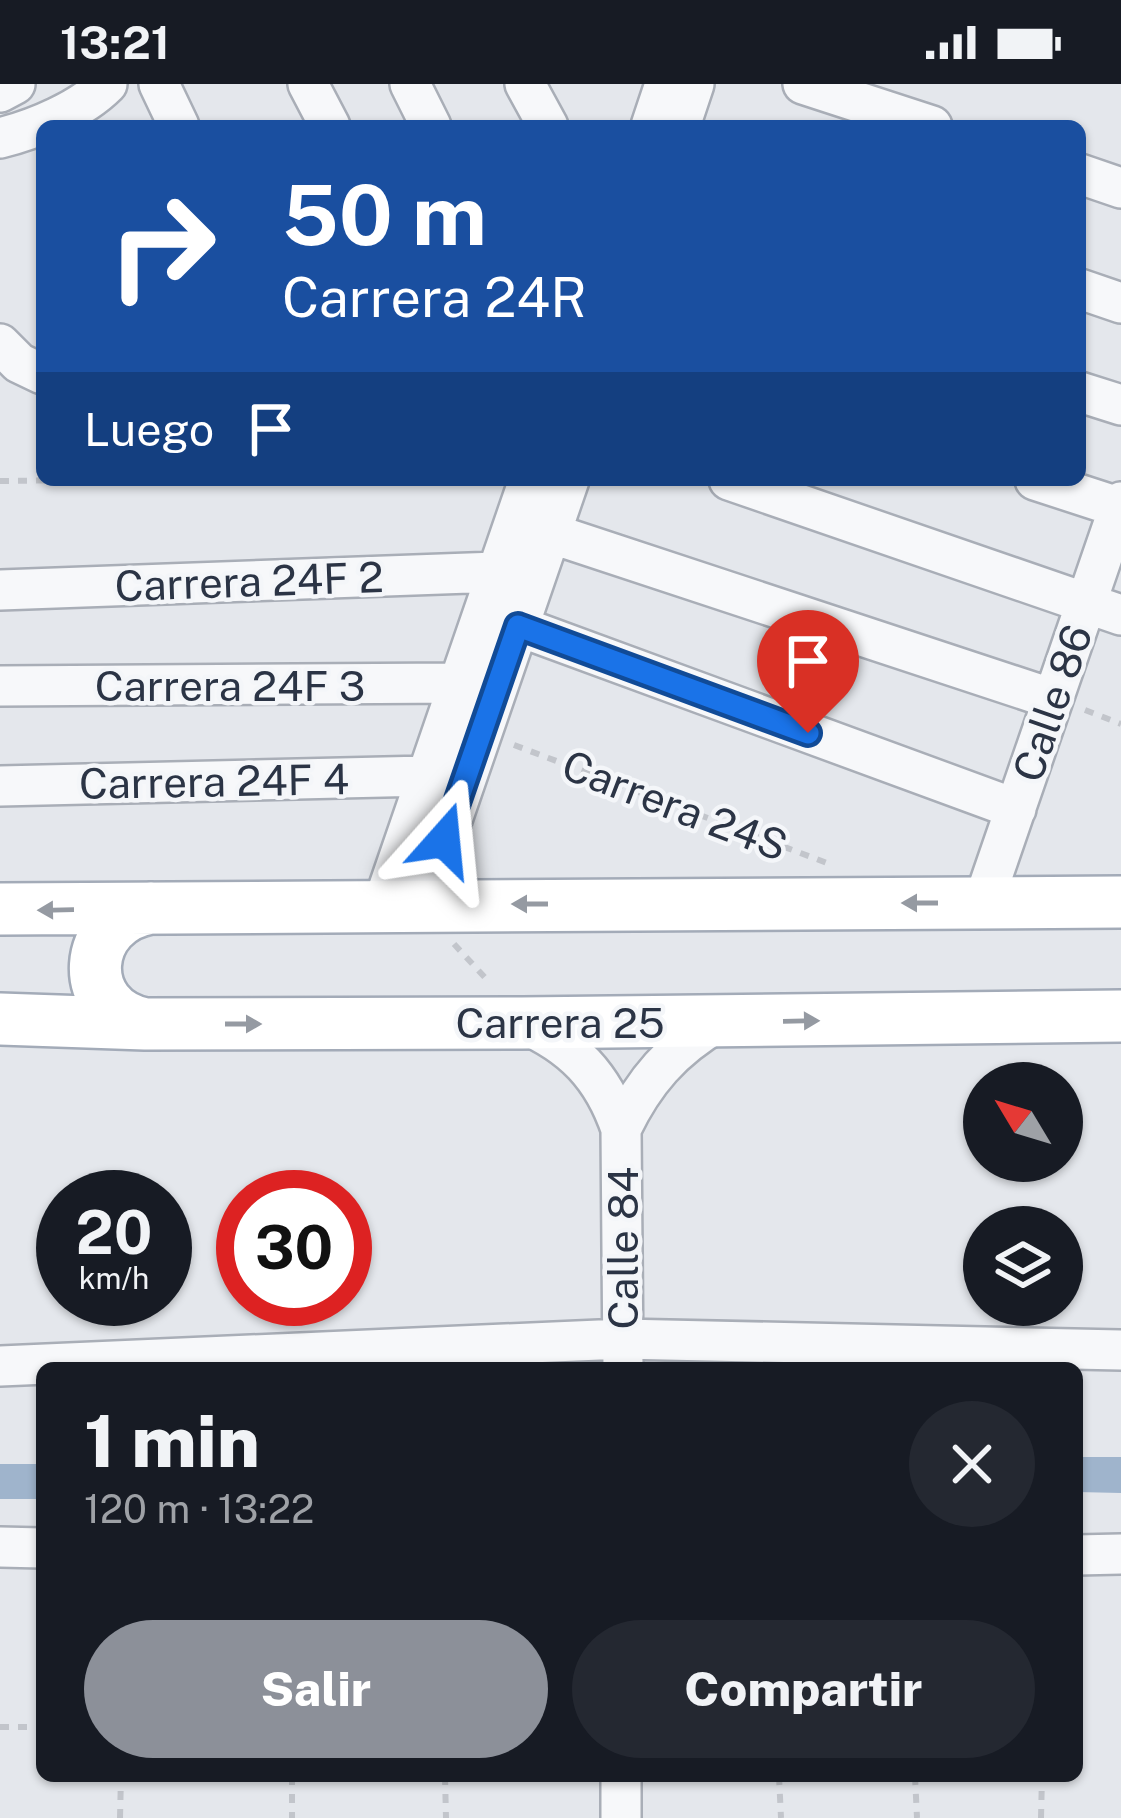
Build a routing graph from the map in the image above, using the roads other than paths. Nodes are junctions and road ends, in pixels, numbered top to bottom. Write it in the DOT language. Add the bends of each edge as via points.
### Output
graph roads {
  1 [pos="15,84"];
  2 [pos="107,84"];
  3 [pos="159,84"];
  4 [pos="308,84"];
  5 [pos="410,84"];
  6 [pos="525,84"];
  7 [pos="694,84"];
  8 [pos="803,84"];
  9 [pos="0,92"];
  10 [pos="659,106"];
  11 [pos="46,120"];
  12 [pos="176,120"];
  13 [pos="326,120"];
  14 [pos="428,120"];
  15 [pos="545,120"];
  16 [pos="914,120"];
  17 [pos="36,125"];
  18 [pos="0,138"];
  19 [pos="1086,176"];
  20 [pos="1121,188"];
  21 [pos="1086,291"];
  22 [pos="1121,303"];
  23 [pos="0,344"];
  24 [pos="36,371"];
  25 [pos="1086,394"];
  26 [pos="1121,406"];
  27 [pos="566,486"];
  28 [pos="746,486"];
  29 [pos="1055,486"];
  30 [pos="520,488"];
  31 [pos="1120,506"];
  32 [pos="550,533"];
  33 [pos="497,572"];
  34 [pos="0,590"];
  35 [pos="1104,609"];
  36 [pos="518,626"];
  37 [pos="459,683"];
  38 [pos="0,686"];
  39 [pos="1053,699"];
  40 [pos="427,776"];
  41 [pos="0,786"];
  42 [pos="1016,809"];
  43 [pos="1115,902"];
  44 [pos="983,903"];
  45 [pos="151,908"];
  46 [pos="0,909"];
  47 [pos="419,916"];
  48 [pos="506,1004"];
  49 [pos="1117,1016"];
  50 [pos="0,1019"];
  51 [pos="718,1022"];
  52 [pos="146,1024"];
  53 [pos="621,1129"];
  54 [pos="1121,1350"];
  55 [pos="622,1354"];
  56 [pos="207,1362"];
  57 [pos="36,1365"];
  58 [pos="0,1366"];
  59 [pos="0,1547"];
  60 [pos="36,1548"];
  61 [pos="1121,1554"];
  62 [pos="1083,1555"];
  63 [pos="621,1782"];
  64 [pos="621,1818"];
  1 -- 9 [label="street"];
  2 -- 11 [label="street"];
  3 -- 12 [label="street"];
  4 -- 13 [label="street"];
  5 -- 14 [label="street"];
  6 -- 15 [label="street"];
  7 -- 10 [label="street"];
  8 -- 16 [label="street"];
  17 -- 18 [label="street"];
  19 -- 20 [label="street"];
  21 -- 22 [label="street"];
  23 -- 24 [label="street"];
  25 -- 26 [label="street"];
  27 -- 32 [label="street"];
  28 -- 35 [label="street"];
  29 -- 31 [label="street"];
  30 -- 33 [label="street"];
  31 -- 35 [label="street, Calle 86"];
  32 -- 36 [label="street"];
  32 -- 39 [label="street"];
  33 -- 34 [label="street, Carrera 24F 2"];
  33 -- 37 [label="street"];
  35 -- 39 [label="street, Calle 86"];
  36 -- 42 [label="street"];
  36 -- 47 [label="street"];
  37 -- 38 [label="street, Carrera 24F 3"];
  37 -- 40 [label="street"];
  39 -- 42 [label="street, Calle 86"];
  40 -- 41 [label="street, Carrera 24F 4"];
  40 -- 47 [label="street"];
  42 -- 44 [label="street, Calle 86"];
  43 -- 44 [label="main road"];
  44 -- 47 [label="main road, one-way"];
  45 -- 46 [label="main road, one-way"];
  45 -- 47 [label="main road"];
  45 -- 52 [label="main road" via="112,926 95,964 108,1004"];
  48 -- 51 [label="main road, Carrera 25"];
  52 -- 48 [label="main road, Carrera 25, one-way"];
  48 -- 53 [label="street, Calle 84" via="574,1052 611,1100"];
  51 -- 49 [label="main road, Carrera 25, one-way"];
  50 -- 52 [label="main road, Carrera 25"];
  51 -- 53 [label="street, Calle 84" via="650,1077"];
  53 -- 55 [label="street, Calle 84"];
  54 -- 55 [label="street"];
  55 -- 56 [label="street"];
  57 -- 58 [label="street"];
  59 -- 60 [label="street"];
  61 -- 62 [label="street"];
  63 -- 64 [label="street"];
}
